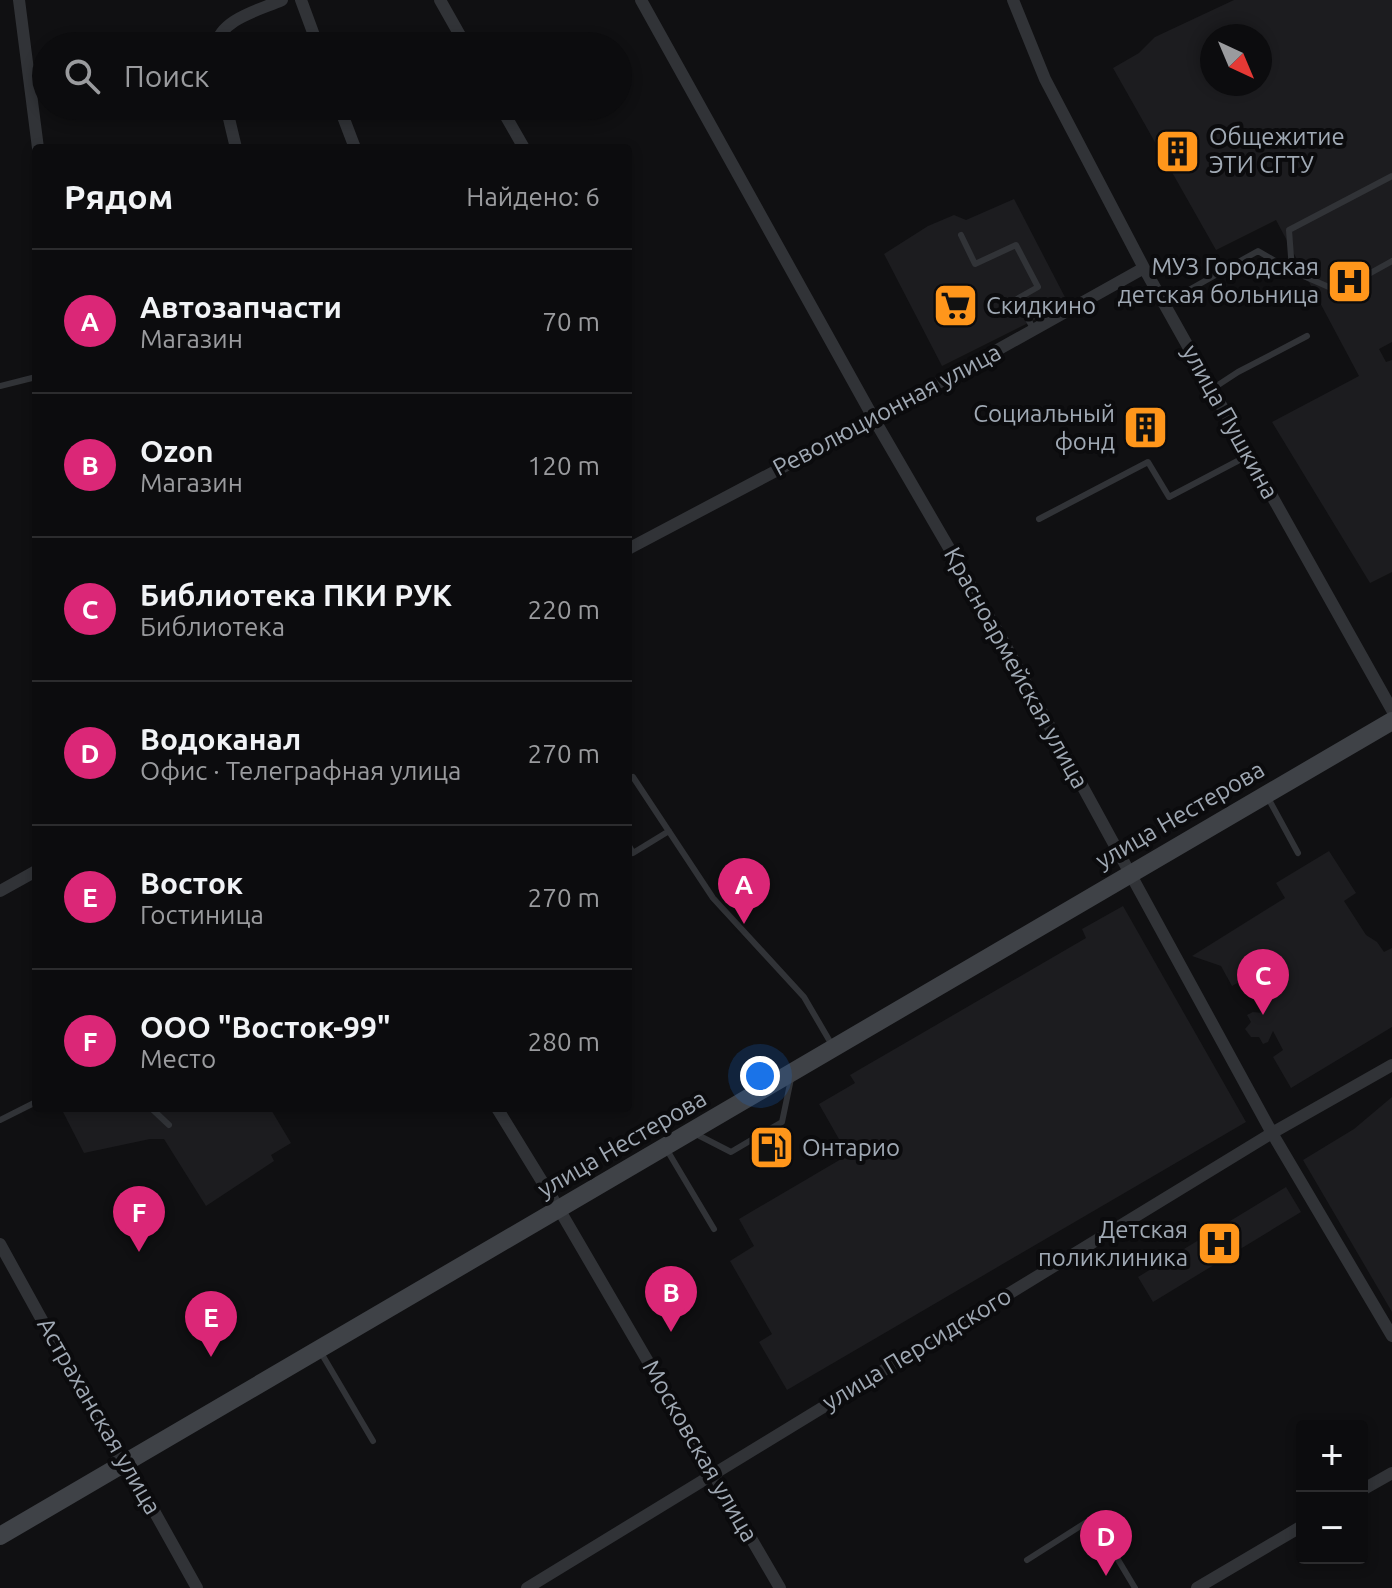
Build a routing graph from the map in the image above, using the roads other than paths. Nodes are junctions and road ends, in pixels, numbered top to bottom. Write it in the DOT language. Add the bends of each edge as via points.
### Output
graph roads {
  1 [pos="19,0"];
  2 [pos="282,0"];
  3 [pos="301,0"];
  4 [pos="440,0"];
  5 [pos="641,0"];
  6 [pos="1013,0"];
  7 [pos="221,32"];
  8 [pos="313,32"];
  9 [pos="458,32"];
  10 [pos="32,101"];
  11 [pos="34,120"];
  12 [pos="229,120"];
  13 [pos="344,120"];
  14 [pos="508,120"];
  15 [pos="37,144"];
  16 [pos="235,144"];
  17 [pos="353,144"];
  18 [pos="522,144"];
  19 [pos="1392,176"];
  20 [pos="961,235"];
  21 [pos="1392,261"];
  22 [pos="1144,268"];
  23 [pos="1292,271"];
  24 [pos="1164,304"];
  25 [pos="1034,330"];
  26 [pos="1307,336"];
  27 [pos="32,378"];
  28 [pos="0,386"];
  29 [pos="1212,389"];
  30 [pos="874,419"];
  31 [pos="1249,455"];
  32 [pos="1039,519"];
  33 [pos="632,547"];
  34 [pos="1392,710"];
  35 [pos="1392,721"];
  36 [pos="633,777"];
  37 [pos="1266,793"];
  38 [pos="669,831"];
  39 [pos="632,851"];
  40 [pos="1298,853"];
  41 [pos="1130,872"];
  42 [pos="32,873"];
  43 [pos="0,891"];
  44 [pos="834,1048"];
  45 [pos="1392,1065"];
  46 [pos="793,1072"];
  47 [pos="32,1104"];
  48 [pos="155,1112"];
  49 [pos="499,1112"];
  50 [pos="0,1120"];
  51 [pos="169,1125"];
  52 [pos="691,1131"];
  53 [pos="1272,1133"];
  54 [pos="665,1147"];
  55 [pos="559,1209"];
  56 [pos="714,1229"];
  57 [pos="0,1244"];
  58 [pos="1392,1336"];
  59 [pos="318,1350"];
  60 [pos="373,1441"];
  61 [pos="122,1465"];
  62 [pos="712,1473"];
  63 [pos="1392,1473"];
  64 [pos="1368,1487"];
  65 [pos="1296,1530"];
  66 [pos="0,1536"];
  67 [pos="1027,1560"];
  68 [pos="774,1586"];
  69 [pos="197,1588"];
  70 [pos="527,1588"];
  71 [pos="1135,1588"];
  72 [pos="1197,1588"];
  1 -- 10 [label="street"];
  2 -- 7 [label="street"];
  3 -- 8 [label="street"];
  4 -- 9 [label="street"];
  5 -- 30 [label="street, Красноармейская улица"];
  6 -- 22 [label="street, улица Пушкина" via="1045,79"];
  11 -- 15 [label="street"];
  12 -- 16 [label="street"];
  13 -- 17 [label="street"];
  14 -- 18 [label="street"];
  19 -- 23 [label="lane" via="1289,230"];
  20 -- 25 [label="lane" via="975,264 1016,245 1038,287 1017,299"];
  21 -- 23 [label="lane" via="1338,291"];
  22 -- 24 [label="street, улица Пушкина"];
  22 -- 25 [label="street, Революционная улица"];
  23 -- 24 [label="lane" via="1258,251"];
  24 -- 29 [label="street, улица Пушкина"];
  25 -- 30 [label="street, Революционная улица"];
  26 -- 29 [label="lane"];
  27 -- 28 [label="lane"];
  29 -- 31 [label="street, улица Пушкина"];
  30 -- 33 [label="street, Революционная улица"];
  30 -- 41 [label="street, Красноармейская улица"];
  31 -- 32 [label="lane" via="1169,497 1148,462"];
  31 -- 34 [label="street, улица Пушкина"];
  35 -- 37 [label="main road, улица Нестерова"];
  36 -- 38 [label="lane"];
  37 -- 40 [label="lane"];
  37 -- 41 [label="main road, улица Нестерова"];
  38 -- 39 [label="lane"];
  38 -- 44 [label="lane" via="713,898 804,997"];
  41 -- 44 [label="main road, улица Нестерова"];
  41 -- 53 [label="street, Красноармейская улица"];
  42 -- 43 [label="street"];
  44 -- 46 [label="main road, улица Нестерова"];
  45 -- 53 [label="street, улица Персидского"];
  46 -- 52 [label="main road, улица Нестерова"];
  46 -- 52 [label="lane" via="782,1122 757,1137 731,1152"];
  47 -- 50 [label="lane"];
  48 -- 51 [label="lane"];
  49 -- 55 [label="street, Московская улица"];
  52 -- 54 [label="main road, улица Нестерова"];
  53 -- 58 [label="street, Красноармейская улица"];
  53 -- 62 [label="street, улица Персидского"];
  54 -- 55 [label="main road, улица Нестерова"];
  54 -- 56 [label="lane"];
  55 -- 59 [label="main road, улица Нестерова"];
  55 -- 62 [label="street, Московская улица"];
  57 -- 61 [label="street, Астраханская улица"];
  59 -- 60 [label="lane"];
  59 -- 61 [label="main road, улица Нестерова"];
  61 -- 66 [label="main road, улица Нестерова"];
  61 -- 69 [label="street, Астраханская улица"];
  62 -- 68 [label="street, Московская улица"];
  62 -- 70 [label="street, улица Персидского"];
  63 -- 64 [label="street"];
  65 -- 72 [label="street"];
  67 -- 71 [label="lane" via="1093,1518"];
}
